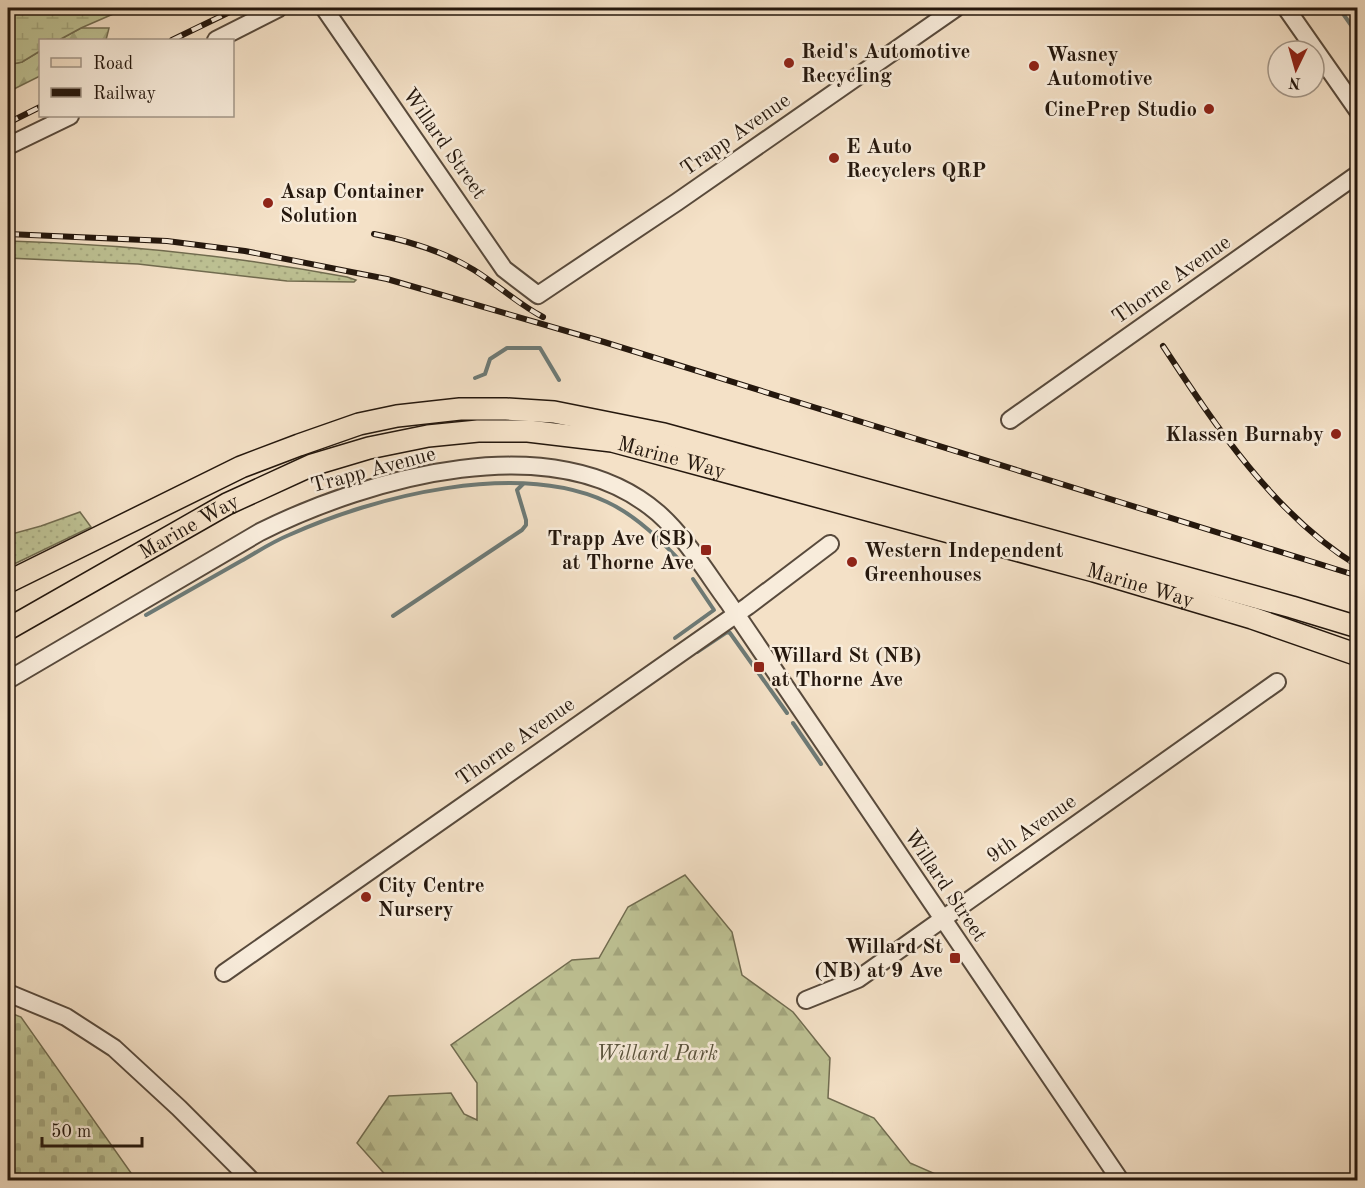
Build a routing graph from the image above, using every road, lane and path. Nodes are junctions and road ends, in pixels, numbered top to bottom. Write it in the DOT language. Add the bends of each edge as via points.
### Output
graph roads {
  1 [pos="279,8"];
  2 [pos="324,8"];
  3 [pos="956,8"];
  4 [pos="1286,8"];
  5 [pos="218,39"];
  6 [pos="1358,111"];
  7 [pos="68,117"];
  8 [pos="8,146"];
  9 [pos="1358,174"];
  10 [pos="537,295"];
  11 [pos="1010,420"];
  12 [pos="830,544"];
  13 [pos="8,582"];
  14 [pos="735,614"];
  15 [pos="1358,627"];
  16 [pos="8,629"];
  17 [pos="1358,655"];
  18 [pos="8,680"];
  19 [pos="1277,682"];
  20 [pos="942,919"];
  21 [pos="224,973"];
  22 [pos="8,993"];
  23 [pos="806,1000"];
  24 [pos="251,1180"];
  25 [pos="1120,1180"];
  1 -- 5 [label="street"];
  2 -- 10 [label="street, Willard Street" via="504,269"];
  3 -- 10 [label="street, Trapp Avenue"];
  4 -- 6 [label="street"];
  7 -- 8 [label="street"];
  9 -- 11 [label="street, Thorne Avenue"];
  12 -- 14 [label="street, Thorne Avenue"];
  13 -- 15 [label="main road, Marine Way" via="241,467 359,424 460,409 506,409 554,412 664,434"];
  14 -- 18 [label="street, Trapp Avenue" via="687,545 658,513 636,498 613,485 564,470 485,468 383,485 296,514 227,550"];
  14 -- 20 [label="street, Willard Street"];
  14 -- 21 [label="street, Thorne Avenue"];
  16 -- 17 [label="main road, Marine Way" via="227,504 312,465 428,436 528,430 612,441 1083,568 1252,618"];
  19 -- 20 [label="street, 9th Avenue"];
  20 -- 23 [label="street, 9th Avenue" via="858,979"];
  20 -- 25 [label="street, Willard Street"];
  22 -- 24 [label="street" via="66,1017 114,1048"];
}
